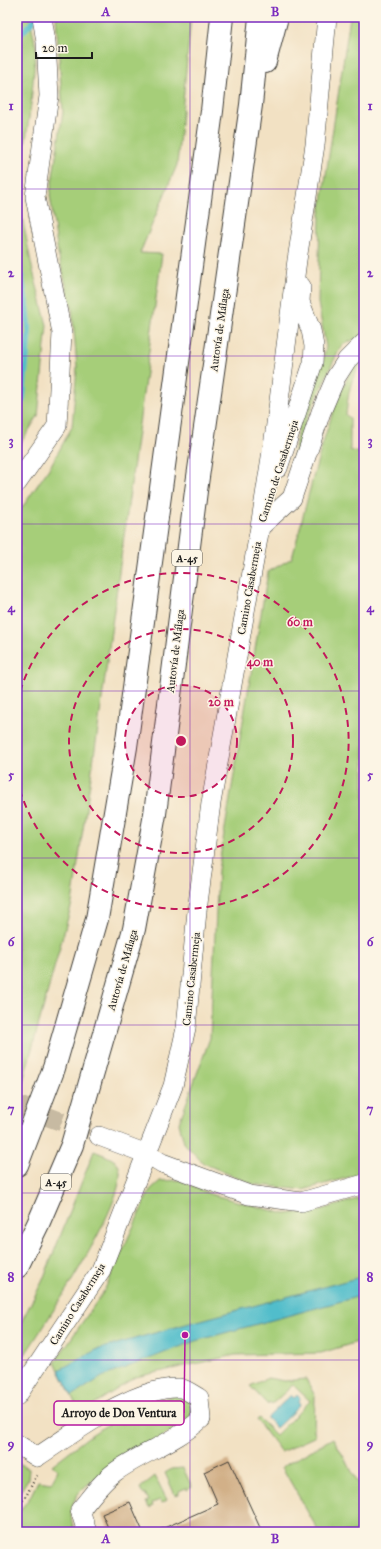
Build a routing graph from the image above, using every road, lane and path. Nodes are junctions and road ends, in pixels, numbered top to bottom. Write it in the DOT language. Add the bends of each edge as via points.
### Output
graph roads {
  1 [pos="42,17"];
  2 [pos="222,17"];
  3 [pos="260,17"];
  4 [pos="277,17"];
  5 [pos="327,17"];
  6 [pos="251,105"];
  7 [pos="298,253"];
  8 [pos="364,343"];
  9 [pos="17,484"];
  10 [pos="260,527"];
  11 [pos="99,1136"];
  12 [pos="147,1154"];
  13 [pos="17,1165"];
  14 [pos="364,1184"];
  15 [pos="17,1267"];
  16 [pos="17,1396"];
  17 [pos="17,1444"];
  18 [pos="38,1457"];
  19 [pos="17,1506"];
  20 [pos="86,1532"];
  1 -- 9 [label="street" via="49,96 35,197 62,333 57,426"];
  2 -- 13 [label="highway" via="212,111 126,747 98,911 54,1068"];
  3 -- 6 [label="highway, Autovía de Málaga / A-45"];
  4 -- 6 [label="highway"];
  5 -- 7 [label="street" via="315,145"];
  6 -- 15 [label="highway, Autovía de Málaga / A-45" via="196,491 155,814 134,929 72,1144"];
  7 -- 10 [label="street, Camino de Casabermeja"];
  7 -- 10 [label="street, Camino de Casabermeja" via="303,255 300,302 311,330 314,346 313,363"];
  8 -- 10 [label="street" via="347,360 336,377 321,412 292,498"];
  10 -- 12 [label="street, Camino Casabermeja" via="211,803 186,1028 173,1086"];
  11 -- 12 [label="street"];
  12 -- 14 [label="street" via="249,1194 264,1197 301,1202"];
  12 -- 16 [label="street, Camino Casabermeja" via="101,1270"];
  17 -- 18 [label="street"];
  18 -- 19 [label="path" via="38,1473 25,1498"];
  18 -- 20 [label="street" via="95,1419 146,1393 181,1388 199,1398 201,1419 188,1431 116,1472 80,1510"];
}
